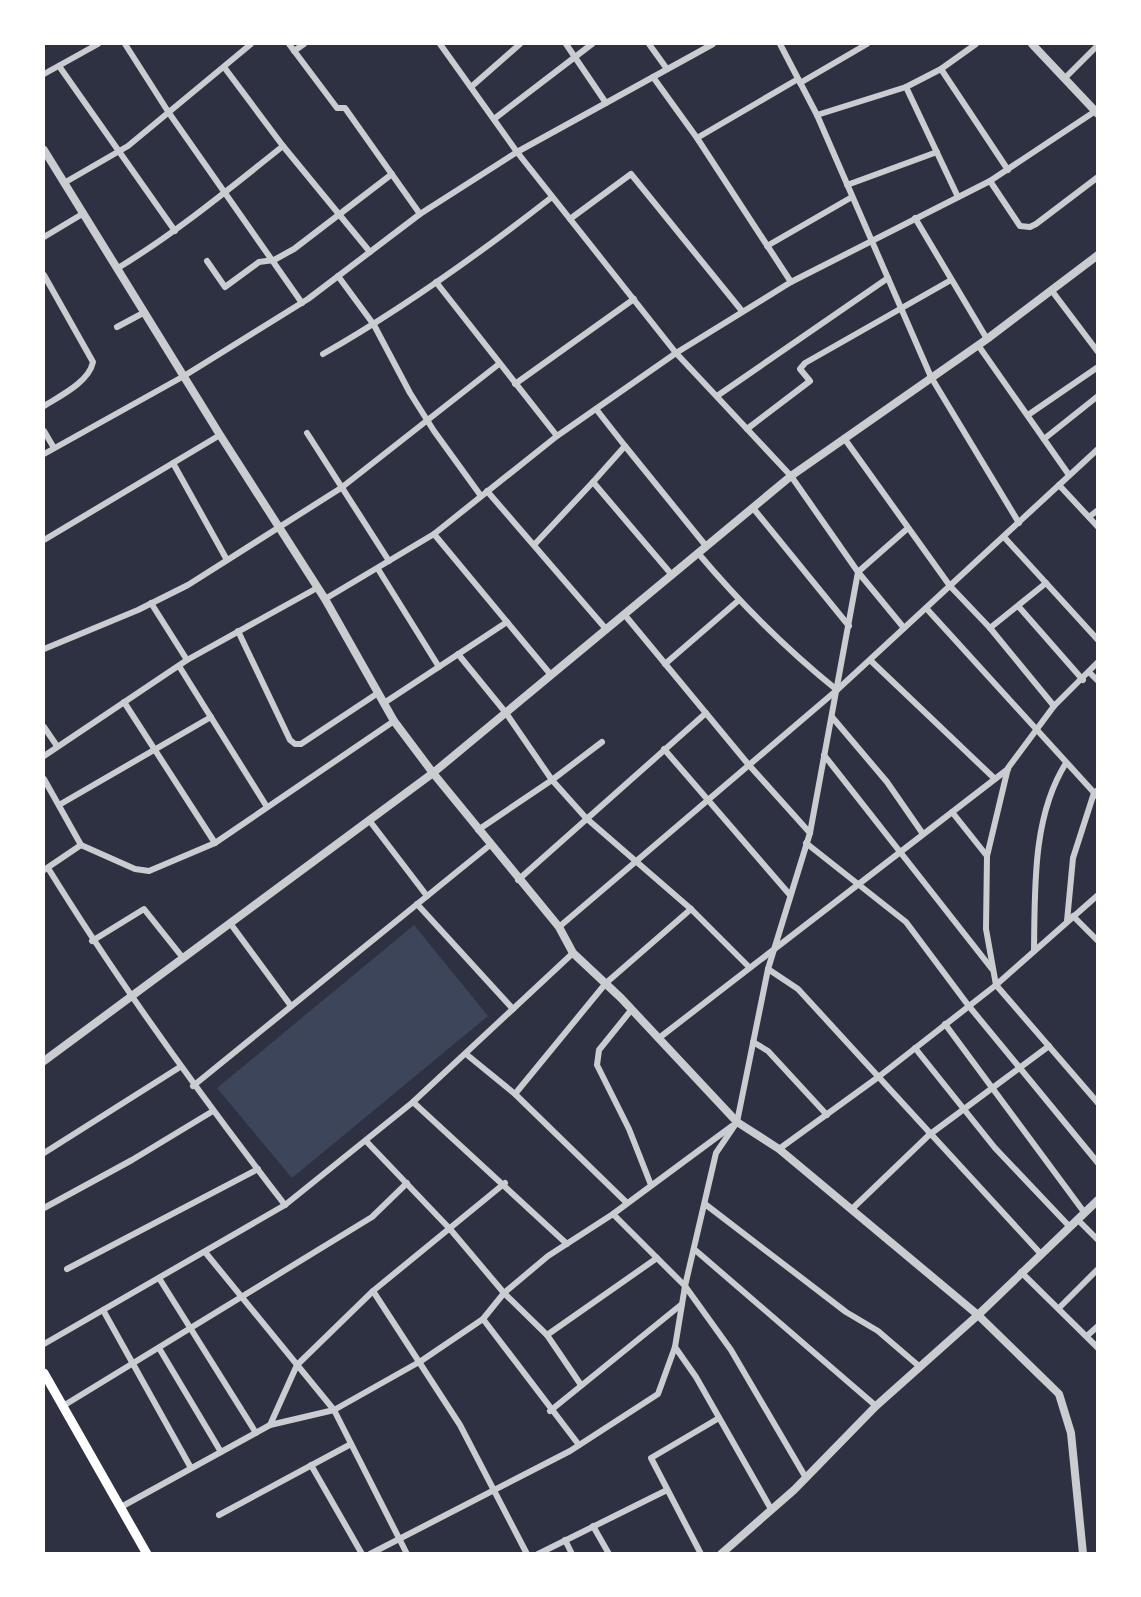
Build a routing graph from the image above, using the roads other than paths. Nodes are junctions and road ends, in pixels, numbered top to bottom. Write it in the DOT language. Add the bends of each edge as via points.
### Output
graph roads {
  1 [pos="98,44"];
  2 [pos="125,44"];
  3 [pos="251,44"];
  4 [pos="289,44"];
  5 [pos="304,44"];
  6 [pos="440,44"];
  7 [pos="520,44"];
  8 [pos="566,44"];
  9 [pos="592,44"];
  10 [pos="649,44"];
  11 [pos="711,44"];
  12 [pos="780,44"];
  13 [pos="867,44"];
  14 [pos="976,44"];
  15 [pos="1032,44"];
  16 [pos="1098,45"];
  17 [pos="294,51"];
  18 [pos="575,55"];
  19 [pos="59,66"];
  20 [pos="224,67"];
  21 [pos="667,69"];
  22 [pos="941,69"];
  23 [pos="44,74"];
  24 [pos="653,77"];
  25 [pos="1064,79"];
  26 [pos="799,81"];
  27 [pos="471,87"];
  28 [pos="906,87"];
  29 [pos="606,103"];
  30 [pos="1097,112"];
  31 [pos="169,113"];
  32 [pos="818,116"];
  33 [pos="494,119"];
  34 [pos="697,138"];
  35 [pos="283,146"];
  36 [pos="44,150"];
  37 [pos="118,152"];
  38 [pos="517,152"];
  39 [pos="937,152"];
  40 [pos="1008,170"];
  41 [pos="392,174"];
  42 [pos="1098,177"];
  43 [pos="990,181"];
  44 [pos="64,183"];
  45 [pos="847,185"];
  46 [pos="224,192"];
  47 [pos="552,196"];
  48 [pos="852,197"];
  49 [pos="958,197"];
  50 [pos="84,213"];
  51 [pos="420,214"];
  52 [pos="339,215"];
  53 [pos="915,218"];
  54 [pos="570,219"];
  55 [pos="175,231"];
  56 [pos="44,237"];
  57 [pos="871,241"];
  58 [pos="767,246"];
  59 [pos="370,252"];
  60 [pos="1098,255"];
  61 [pos="274,260"];
  62 [pos="207,261"];
  63 [pos="118,268"];
  64 [pos="44,275"];
  65 [pos="338,276"];
  66 [pos="888,278"];
  67 [pos="951,280"];
  68 [pos="436,282"];
  69 [pos="791,282"];
  70 [pos="1052,291"];
  71 [pos="633,299"];
  72 [pos="302,303"];
  73 [pos="902,310"];
  74 [pos="742,311"];
  75 [pos="145,312"];
  76 [pos="374,325"];
  77 [pos="117,327"];
  78 [pos="987,339"];
  79 [pos="978,345"];
  80 [pos="1098,352"];
  81 [pos="676,353"];
  82 [pos="323,354"];
  83 [pos="499,364"];
  84 [pos="1098,367"];
  85 [pos="184,376"];
  86 [pos="931,377"];
  87 [pos="515,384"];
  88 [pos="717,396"];
  89 [pos="1098,396"];
  90 [pos="44,406"];
  91 [pos="596,409"];
  92 [pos="1028,415"];
  93 [pos="427,418"];
  94 [pos="747,429"];
  95 [pos="44,431"];
  96 [pos="307,433"];
  97 [pos="220,435"];
  98 [pos="557,436"];
  99 [pos="844,438"];
  100 [pos="1044,439"];
  101 [pos="625,446"];
  102 [pos="54,448"];
  103 [pos="1098,449"];
  104 [pos="44,454"];
  105 [pos="172,464"];
  106 [pos="1070,475"];
  107 [pos="791,476"];
  108 [pos="593,482"];
  109 [pos="1059,485"];
  110 [pos="341,488"];
  111 [pos="487,491"];
  112 [pos="481,496"];
  113 [pos="753,508"];
  114 [pos="1098,510"];
  115 [pos="1089,517"];
  116 [pos="1019,523"];
  117 [pos="279,527"];
  118 [pos="1098,527"];
  119 [pos="908,528"];
  120 [pos="434,534"];
  121 [pos="1004,537"];
  122 [pos="44,540"];
  123 [pos="534,545"];
  124 [pos="702,550"];
  125 [pos="227,560"];
  126 [pos="389,561"];
  127 [pos="378,569"];
  128 [pos="858,572"];
  129 [pos="672,575"];
  130 [pos="1046,583"];
  131 [pos="950,586"];
  132 [pos="317,588"];
  133 [pos="325,599"];
  134 [pos="739,600"];
  135 [pos="151,603"];
  136 [pos="1019,607"];
  137 [pos="926,608"];
  138 [pos="624,614"];
  139 [pos="507,622"];
  140 [pos="849,626"];
  141 [pos="904,628"];
  142 [pos="990,628"];
  143 [pos="606,629"];
  144 [pos="238,631"];
  145 [pos="1098,640"];
  146 [pos="44,649"];
  147 [pos="458,654"];
  148 [pos="187,660"];
  149 [pos="870,660"];
  150 [pos="1098,662"];
  151 [pos="666,664"];
  152 [pos="179,666"];
  153 [pos="439,667"];
  154 [pos="1089,672"];
  155 [pos="551,675"];
  156 [pos="1083,680"];
  157 [pos="1098,681"];
  158 [pos="837,690"];
  159 [pos="378,693"];
  160 [pos="124,702"];
  161 [pos="384,703"];
  162 [pos="1054,706"];
  163 [pos="506,713"];
  164 [pos="706,713"];
  165 [pos="211,717"];
  166 [pos="832,717"];
  167 [pos="394,721"];
  168 [pos="44,727"];
  169 [pos="1035,730"];
  170 [pos="602,742"];
  171 [pos="57,746"];
  172 [pos="156,749"];
  173 [pos="664,749"];
  174 [pos="824,755"];
  175 [pos="44,756"];
  176 [pos="1066,763"];
  177 [pos="748,764"];
  178 [pos="1008,768"];
  179 [pos="433,773"];
  180 [pos="44,779"];
  181 [pos="995,779"];
  182 [pos="552,780"];
  183 [pos="1096,793"];
  184 [pos="708,800"];
  185 [pos="59,805"];
  186 [pos="267,807"];
  187 [pos="952,812"];
  188 [pos="586,818"];
  189 [pos="369,820"];
  190 [pos="478,830"];
  191 [pos="810,833"];
  192 [pos="923,834"];
  193 [pos="215,843"];
  194 [pos="807,843"];
  195 [pos="81,845"];
  196 [pos="490,845"];
  197 [pos="899,852"];
  198 [pos="987,856"];
  199 [pos="635,862"];
  200 [pos="46,869"];
  201 [pos="518,880"];
  202 [pos="858,884"];
  203 [pos="790,895"];
  204 [pos="1098,895"];
  205 [pos="427,896"];
  206 [pos="417,904"];
  207 [pos="691,909"];
  208 [pos="1073,916"];
  209 [pos="1066,921"];
  210 [pos="230,923"];
  211 [pos="559,927"];
  212 [pos="92,941"];
  213 [pos="1098,941"];
  214 [pos="774,948"];
  215 [pos="1034,951"];
  216 [pos="573,953"];
  217 [pos="183,958"];
  218 [pos="749,968"];
  219 [pos="768,969"];
  220 [pos="994,971"];
  221 [pos="606,983"];
  222 [pos="996,985"];
  223 [pos="132,996"];
  224 [pos="968,1005"];
  225 [pos="291,1006"];
  226 [pos="513,1009"];
  227 [pos="632,1010"];
  228 [pos="945,1024"];
  229 [pos="659,1038"];
  230 [pos="753,1042"];
  231 [pos="1049,1046"];
  232 [pos="915,1048"];
  233 [pos="466,1054"];
  234 [pos="44,1061"];
  235 [pos="1019,1066"];
  236 [pos="180,1067"];
  237 [pos="878,1078"];
  238 [pos="193,1086"];
  239 [pos="991,1088"];
  240 [pos="515,1094"];
  241 [pos="414,1101"];
  242 [pos="1098,1103"];
  243 [pos="963,1109"];
  244 [pos="213,1111"];
  245 [pos="827,1114"];
  246 [pos="737,1122"];
  247 [pos="929,1135"];
  248 [pos="366,1141"];
  249 [pos="779,1149"];
  250 [pos="44,1153"];
  251 [pos="1098,1163"];
  252 [pos="258,1169"];
  253 [pos="407,1183"];
  254 [pos="505,1183"];
  255 [pos="651,1185"];
  256 [pos="1098,1200"];
  257 [pos="627,1203"];
  258 [pos="285,1204"];
  259 [pos="705,1204"];
  260 [pos="44,1208"];
  261 [pos="852,1209"];
  262 [pos="1084,1212"];
  263 [pos="613,1214"];
  264 [pos="1077,1219"];
  265 [pos="1069,1226"];
  266 [pos="450,1228"];
  267 [pos="1098,1240"];
  268 [pos="567,1244"];
  269 [pos="694,1250"];
  270 [pos="205,1252"];
  271 [pos="1040,1253"];
  272 [pos="657,1258"];
  273 [pos="67,1269"];
  274 [pos="1098,1269"];
  275 [pos="1021,1272"];
  276 [pos="159,1278"];
  277 [pos="685,1286"];
  278 [pos="373,1291"];
  279 [pos="504,1293"];
  280 [pos="243,1298"];
  281 [pos="682,1304"];
  282 [pos="1059,1308"];
  283 [pos="103,1310"];
  284 [pos="978,1315"];
  285 [pos="483,1319"];
  286 [pos="1098,1326"];
  287 [pos="191,1329"];
  288 [pos="547,1335"];
  289 [pos="1088,1335"];
  290 [pos="44,1344"];
  291 [pos="675,1347"];
  292 [pos="159,1348"];
  293 [pos="1098,1348"];
  294 [pos="421,1361"];
  295 [pos="133,1364"];
  296 [pos="297,1365"];
  297 [pos="920,1367"];
  298 [pos="44,1373"];
  299 [pos="581,1385"];
  300 [pos="63,1406"];
  301 [pos="876,1407"];
  302 [pos="334,1410"];
  303 [pos="550,1411"];
  304 [pos="719,1418"];
  305 [pos="270,1425"];
  306 [pos="256,1432"];
  307 [pos="351,1444"];
  308 [pos="579,1445"];
  309 [pos="221,1452"];
  310 [pos="311,1465"];
  311 [pos="191,1468"];
  312 [pos="806,1478"];
  313 [pos="495,1489"];
  314 [pos="667,1490"];
  315 [pos="121,1507"];
  316 [pos="771,1509"];
  317 [pos="219,1515"];
  318 [pos="593,1527"];
  319 [pos="399,1538"];
  320 [pos="565,1540"];
  321 [pos="145,1553"];
  322 [pos="362,1554"];
  323 [pos="370,1554"];
  324 [pos="407,1554"];
  325 [pos="527,1554"];
  326 [pos="538,1554"];
  327 [pos="572,1554"];
  328 [pos="609,1554"];
  329 [pos="701,1554"];
  330 [pos="721,1554"];
  331 [pos="1083,1554"];
  1 -- 19 [label="street"];
  2 -- 31 [label="street"];
  3 -- 20 [label="street"];
  4 -- 17 [label="street"];
  5 -- 17 [label="street"];
  6 -- 27 [label="street"];
  7 -- 27 [label="street"];
  8 -- 18 [label="street"];
  9 -- 18 [label="street"];
  10 -- 21 [label="street"];
  11 -- 21 [label="street"];
  12 -- 26 [label="street"];
  13 -- 26 [label="street"];
  14 -- 22 [label="street"];
  15 -- 25 [label="street"];
  16 -- 25 [label="street"];
  17 -- 41 [label="street" via="337,108 345,108"];
  18 -- 29 [label="street"];
  18 -- 33 [label="street"];
  19 -- 23 [label="street"];
  19 -- 37 [label="street"];
  20 -- 31 [label="street"];
  20 -- 35 [label="street"];
  21 -- 24 [label="street"];
  22 -- 28 [label="street"];
  22 -- 40 [label="street"];
  24 -- 29 [label="street"];
  24 -- 34 [label="street"];
  25 -- 30 [label="street"];
  26 -- 32 [label="street"];
  26 -- 34 [label="street"];
  27 -- 33 [label="street"];
  28 -- 32 [label="street"];
  28 -- 39 [label="street"];
  29 -- 38 [label="street"];
  30 -- 40 [label="street"];
  31 -- 37 [label="street"];
  31 -- 46 [label="street"];
  32 -- 45 [label="street"];
  33 -- 38 [label="street"];
  34 -- 58 [label="street"];
  35 -- 46 [label="street"];
  35 -- 52 [label="street"];
  36 -- 44 [label="street"];
  37 -- 44 [label="street"];
  37 -- 55 [label="street"];
  38 -- 47 [label="street"];
  38 -- 51 [label="street"];
  39 -- 45 [label="street"];
  39 -- 49 [label="street"];
  40 -- 43 [label="street"];
  41 -- 51 [label="street"];
  41 -- 52 [label="street"];
  42 -- 43 [label="street" via="1036,224 1025,227 1020,226"];
  43 -- 49 [label="street"];
  44 -- 50 [label="street"];
  45 -- 48 [label="street"];
  46 -- 55 [label="street"];
  46 -- 61 [label="street"];
  47 -- 54 [label="street"];
  47 -- 68 [label="street"];
  48 -- 57 [label="street"];
  48 -- 58 [label="street"];
  49 -- 53 [label="street"];
  50 -- 56 [label="street"];
  50 -- 63 [label="street"];
  51 -- 59 [label="street"];
  52 -- 59 [label="street"];
  52 -- 61 [label="street"];
  53 -- 57 [label="street"];
  53 -- 67 [label="street"];
  54 -- 71 [label="street"];
  54 -- 74 [label="street" via="631,174"];
  55 -- 63 [label="street"];
  57 -- 66 [label="street"];
  57 -- 69 [label="street"];
  58 -- 69 [label="street"];
  59 -- 65 [label="street"];
  60 -- 70 [label="street"];
  61 -- 62 [label="street" via="259,262 225,286"];
  61 -- 72 [label="street"];
  63 -- 75 [label="street"];
  64 -- 90 [label="street" via="93,362 92,368 68,391"];
  65 -- 72 [label="street"];
  65 -- 76 [label="street"];
  66 -- 73 [label="street"];
  66 -- 88 [label="street"];
  67 -- 73 [label="street"];
  67 -- 78 [label="street"];
  68 -- 76 [label="street"];
  68 -- 83 [label="street"];
  69 -- 74 [label="street"];
  70 -- 78 [label="street"];
  70 -- 80 [label="street"];
  71 -- 81 [label="street"];
  71 -- 87 [label="street"];
  72 -- 85 [label="street"];
  73 -- 86 [label="street"];
  73 -- 94 [label="street" via="805,363 800,369 810,381"];
  74 -- 81 [label="street"];
  75 -- 77 [label="street"];
  75 -- 85 [label="street"];
  76 -- 82 [label="street"];
  76 -- 93 [label="street"];
  78 -- 79 [label="street"];
  79 -- 86 [label="street"];
  79 -- 92 [label="street"];
  81 -- 88 [label="street"];
  81 -- 91 [label="street"];
  83 -- 87 [label="street"];
  83 -- 93 [label="street"];
  84 -- 92 [label="street"];
  85 -- 97 [label="street"];
  85 -- 102 [label="street"];
  86 -- 99 [label="street"];
  86 -- 116 [label="street"];
  87 -- 98 [label="street"];
  88 -- 94 [label="street"];
  89 -- 100 [label="street"];
  91 -- 98 [label="street"];
  91 -- 101 [label="street"];
  92 -- 100 [label="street"];
  93 -- 110 [label="street"];
  93 -- 112 [label="street"];
  94 -- 107 [label="street"];
  95 -- 102 [label="street"];
  96 -- 110 [label="street"];
  97 -- 105 [label="street"];
  97 -- 117 [label="street"];
  98 -- 111 [label="street"];
  99 -- 107 [label="street"];
  99 -- 119 [label="street"];
  100 -- 106 [label="street"];
  101 -- 108 [label="street"];
  101 -- 124 [label="street"];
  102 -- 104 [label="street"];
  103 -- 106 [label="street"];
  105 -- 122 [label="street"];
  105 -- 125 [label="street"];
  106 -- 109 [label="street"];
  107 -- 113 [label="street"];
  107 -- 128 [label="street"];
  108 -- 123 [label="street"];
  108 -- 129 [label="street"];
  109 -- 115 [label="street"];
  109 -- 116 [label="street"];
  110 -- 117 [label="street"];
  110 -- 126 [label="street"];
  111 -- 112 [label="street"];
  111 -- 123 [label="street"];
  112 -- 120 [label="street"];
  113 -- 124 [label="street"];
  113 -- 140 [label="street"];
  114 -- 115 [label="street"];
  115 -- 118 [label="street"];
  116 -- 121 [label="street"];
  117 -- 125 [label="street"];
  117 -- 132 [label="street"];
  119 -- 128 [label="street"];
  119 -- 131 [label="street"];
  120 -- 126 [label="street"];
  120 -- 139 [label="street"];
  121 -- 130 [label="street"];
  121 -- 131 [label="street"];
  123 -- 143 [label="street"];
  124 -- 129 [label="street"];
  124 -- 134 [label="street"];
  125 -- 135 [label="street"];
  126 -- 127 [label="street"];
  127 -- 133 [label="street"];
  127 -- 153 [label="street"];
  128 -- 140 [label="street"];
  128 -- 141 [label="street"];
  129 -- 138 [label="street"];
  130 -- 136 [label="street"];
  130 -- 145 [label="street"];
  131 -- 137 [label="street"];
  131 -- 142 [label="street"];
  132 -- 133 [label="street"];
  132 -- 144 [label="street"];
  133 -- 159 [label="street"];
  134 -- 151 [label="street"];
  134 -- 158 [label="street"];
  135 -- 146 [label="street"];
  135 -- 148 [label="street"];
  136 -- 142 [label="street"];
  136 -- 156 [label="street"];
  137 -- 141 [label="street"];
  137 -- 169 [label="street"];
  138 -- 143 [label="street"];
  138 -- 151 [label="street"];
  139 -- 147 [label="street"];
  139 -- 155 [label="street"];
  140 -- 158 [label="street"];
  141 -- 149 [label="street"];
  142 -- 162 [label="street"];
  143 -- 155 [label="street"];
  144 -- 148 [label="street"];
  144 -- 159 [label="street" via="295,744 301,744"];
  147 -- 153 [label="street"];
  147 -- 163 [label="street"];
  148 -- 152 [label="street"];
  149 -- 158 [label="street"];
  149 -- 181 [label="street"];
  150 -- 154 [label="street"];
  151 -- 164 [label="street"];
  152 -- 160 [label="street"];
  152 -- 165 [label="street"];
  153 -- 161 [label="street"];
  154 -- 156 [label="street"];
  154 -- 157 [label="street"];
  155 -- 163 [label="street"];
  156 -- 162 [label="street"];
  158 -- 166 [label="street"];
  158 -- 177 [label="street"];
  159 -- 161 [label="street"];
  160 -- 171 [label="street"];
  160 -- 172 [label="street"];
  161 -- 167 [label="street"];
  162 -- 169 [label="street"];
  163 -- 179 [label="street"];
  163 -- 182 [label="street"];
  164 -- 173 [label="street"];
  164 -- 177 [label="street"];
  165 -- 172 [label="street"];
  165 -- 186 [label="street"];
  166 -- 174 [label="street"];
  166 -- 192 [label="street" via="887,782"];
  167 -- 179 [label="street"];
  167 -- 186 [label="street"];
  168 -- 171 [label="street"];
  169 -- 176 [label="street"];
  169 -- 178 [label="street"];
  170 -- 182 [label="street"];
  171 -- 175 [label="street"];
  172 -- 185 [label="street"];
  172 -- 193 [label="street"];
  173 -- 184 [label="street"];
  173 -- 188 [label="street"];
  174 -- 191 [label="street"];
  174 -- 197 [label="street"];
  176 -- 183 [label="street"];
  176 -- 215 [label="street" via="1054,782 1042,829 1035,886"];
  177 -- 184 [label="street"];
  177 -- 191 [label="street"];
  178 -- 181 [label="street"];
  178 -- 198 [label="street"];
  179 -- 189 [label="street"];
  179 -- 190 [label="street"];
  180 -- 185 [label="street"];
  181 -- 187 [label="street"];
  182 -- 188 [label="street"];
  182 -- 190 [label="street"];
  183 -- 209 [label="street" via="1074,858"];
  184 -- 199 [label="street"];
  184 -- 203 [label="street"];
  185 -- 195 [label="street"];
  186 -- 193 [label="street"];
  187 -- 192 [label="street"];
  187 -- 198 [label="street"];
  188 -- 199 [label="street"];
  188 -- 201 [label="street"];
  189 -- 205 [label="street"];
  189 -- 210 [label="street"];
  190 -- 196 [label="street"];
  191 -- 194 [label="street"];
  192 -- 197 [label="street"];
  193 -- 195 [label="street" via="148,871"];
  194 -- 202 [label="street"];
  194 -- 203 [label="street"];
  195 -- 200 [label="street"];
  196 -- 201 [label="street"];
  196 -- 205 [label="street"];
  197 -- 202 [label="street"];
  197 -- 220 [label="street"];
  198 -- 220 [label="street" via="986,928"];
  199 -- 207 [label="street"];
  199 -- 211 [label="street"];
  200 -- 212 [label="street"];
  201 -- 211 [label="street"];
  202 -- 214 [label="street"];
  202 -- 224 [label="street" via="906,922"];
  203 -- 214 [label="street"];
  204 -- 208 [label="street"];
  205 -- 206 [label="street"];
  206 -- 225 [label="street"];
  206 -- 226 [label="street"];
  207 -- 218 [label="street"];
  207 -- 221 [label="street"];
  208 -- 209 [label="street"];
  208 -- 213 [label="street"];
  209 -- 215 [label="street"];
  210 -- 217 [label="street"];
  210 -- 225 [label="street"];
  211 -- 216 [label="street"];
  212 -- 217 [label="street" via="144,909"];
  212 -- 223 [label="street"];
  214 -- 218 [label="street"];
  214 -- 219 [label="street"];
  215 -- 222 [label="street"];
  216 -- 221 [label="street"];
  216 -- 226 [label="street"];
  217 -- 223 [label="street"];
  218 -- 229 [label="street"];
  219 -- 230 [label="street"];
  219 -- 237 [label="street" via="798,989"];
  220 -- 222 [label="street"];
  221 -- 227 [label="street"];
  221 -- 240 [label="street"];
  222 -- 224 [label="street"];
  222 -- 231 [label="street"];
  223 -- 234 [label="street"];
  223 -- 236 [label="street"];
  224 -- 228 [label="street"];
  224 -- 235 [label="street"];
  225 -- 238 [label="street"];
  226 -- 233 [label="street"];
  227 -- 229 [label="street"];
  227 -- 255 [label="street" via="596,1057"];
  228 -- 232 [label="street"];
  228 -- 239 [label="street"];
  229 -- 246 [label="street"];
  230 -- 245 [label="street" via="768,1051"];
  230 -- 246 [label="street"];
  231 -- 235 [label="street"];
  231 -- 242 [label="street"];
  232 -- 237 [label="street"];
  232 -- 243 [label="street"];
  233 -- 240 [label="street"];
  233 -- 241 [label="street"];
  235 -- 239 [label="street"];
  235 -- 251 [label="street"];
  236 -- 238 [label="street"];
  236 -- 250 [label="street"];
  237 -- 245 [label="street"];
  237 -- 247 [label="street"];
  238 -- 244 [label="street"];
  239 -- 243 [label="street"];
  239 -- 262 [label="street"];
  240 -- 257 [label="street"];
  241 -- 248 [label="street"];
  241 -- 254 [label="street"];
  243 -- 247 [label="street"];
  243 -- 265 [label="street"];
  244 -- 252 [label="street"];
  244 -- 260 [label="street"];
  245 -- 249 [label="street"];
  246 -- 249 [label="street"];
  246 -- 255 [label="street"];
  246 -- 259 [label="street" via="716,1153"];
  247 -- 261 [label="street"];
  247 -- 271 [label="street"];
  248 -- 253 [label="street"];
  248 -- 258 [label="street"];
  249 -- 261 [label="street"];
  252 -- 258 [label="street"];
  252 -- 273 [label="street"];
  253 -- 266 [label="street"];
  253 -- 280 [label="street" via="372,1217"];
  254 -- 266 [label="street"];
  254 -- 268 [label="street"];
  255 -- 257 [label="street"];
  256 -- 262 [label="street"];
  257 -- 263 [label="street"];
  258 -- 270 [label="street"];
  259 -- 269 [label="street"];
  259 -- 297 [label="street" via="846,1312 878,1330"];
  261 -- 284 [label="street"];
  262 -- 264 [label="street"];
  263 -- 268 [label="street"];
  263 -- 272 [label="street"];
  264 -- 265 [label="street"];
  264 -- 267 [label="street"];
  265 -- 271 [label="street"];
  266 -- 278 [label="street"];
  266 -- 279 [label="street"];
  268 -- 279 [label="street"];
  269 -- 277 [label="street"];
  269 -- 301 [label="street"];
  270 -- 276 [label="street"];
  270 -- 280 [label="street"];
  271 -- 275 [label="street"];
  272 -- 277 [label="street"];
  272 -- 288 [label="street"];
  274 -- 282 [label="street"];
  275 -- 282 [label="street"];
  275 -- 284 [label="street"];
  276 -- 283 [label="street"];
  276 -- 287 [label="street"];
  277 -- 281 [label="street"];
  277 -- 312 [label="street" via="730,1350"];
  278 -- 294 [label="street"];
  278 -- 296 [label="street"];
  279 -- 285 [label="street"];
  279 -- 288 [label="street"];
  280 -- 287 [label="street"];
  280 -- 296 [label="street"];
  281 -- 291 [label="street"];
  281 -- 299 [label="street"];
  282 -- 289 [label="street"];
  283 -- 290 [label="street"];
  283 -- 295 [label="street"];
  284 -- 297 [label="street"];
  284 -- 331 [label="street" via="1059,1394 1071,1433"];
  285 -- 294 [label="street"];
  285 -- 303 [label="street"];
  286 -- 289 [label="street"];
  287 -- 292 [label="street"];
  287 -- 306 [label="street"];
  288 -- 299 [label="street"];
  289 -- 293 [label="street"];
  291 -- 304 [label="street"];
  291 -- 308 [label="street" via="658,1394"];
  292 -- 295 [label="street"];
  292 -- 309 [label="street"];
  294 -- 302 [label="street"];
  294 -- 313 [label="street"];
  295 -- 300 [label="street"];
  295 -- 311 [label="street"];
  296 -- 302 [label="street"];
  296 -- 305 [label="street"];
  297 -- 301 [label="street"];
  298 -- 300 [label="main road"];
  299 -- 303 [label="street"];
  300 -- 315 [label="main road"];
  301 -- 312 [label="street"];
  302 -- 305 [label="street"];
  302 -- 307 [label="street"];
  303 -- 308 [label="street"];
  304 -- 314 [label="street" via="651,1458"];
  304 -- 316 [label="street"];
  305 -- 306 [label="street"];
  306 -- 309 [label="street"];
  307 -- 310 [label="street"];
  307 -- 319 [label="street"];
  308 -- 313 [label="street"];
  309 -- 311 [label="street"];
  310 -- 317 [label="street"];
  310 -- 322 [label="street"];
  311 -- 315 [label="street"];
  312 -- 316 [label="street"];
  313 -- 319 [label="street"];
  313 -- 325 [label="street"];
  314 -- 318 [label="street"];
  314 -- 329 [label="street"];
  315 -- 321 [label="main road"];
  316 -- 330 [label="street"];
  318 -- 320 [label="street"];
  318 -- 328 [label="street"];
  319 -- 323 [label="street"];
  319 -- 324 [label="street"];
  320 -- 326 [label="street"];
  320 -- 327 [label="street"];
}
